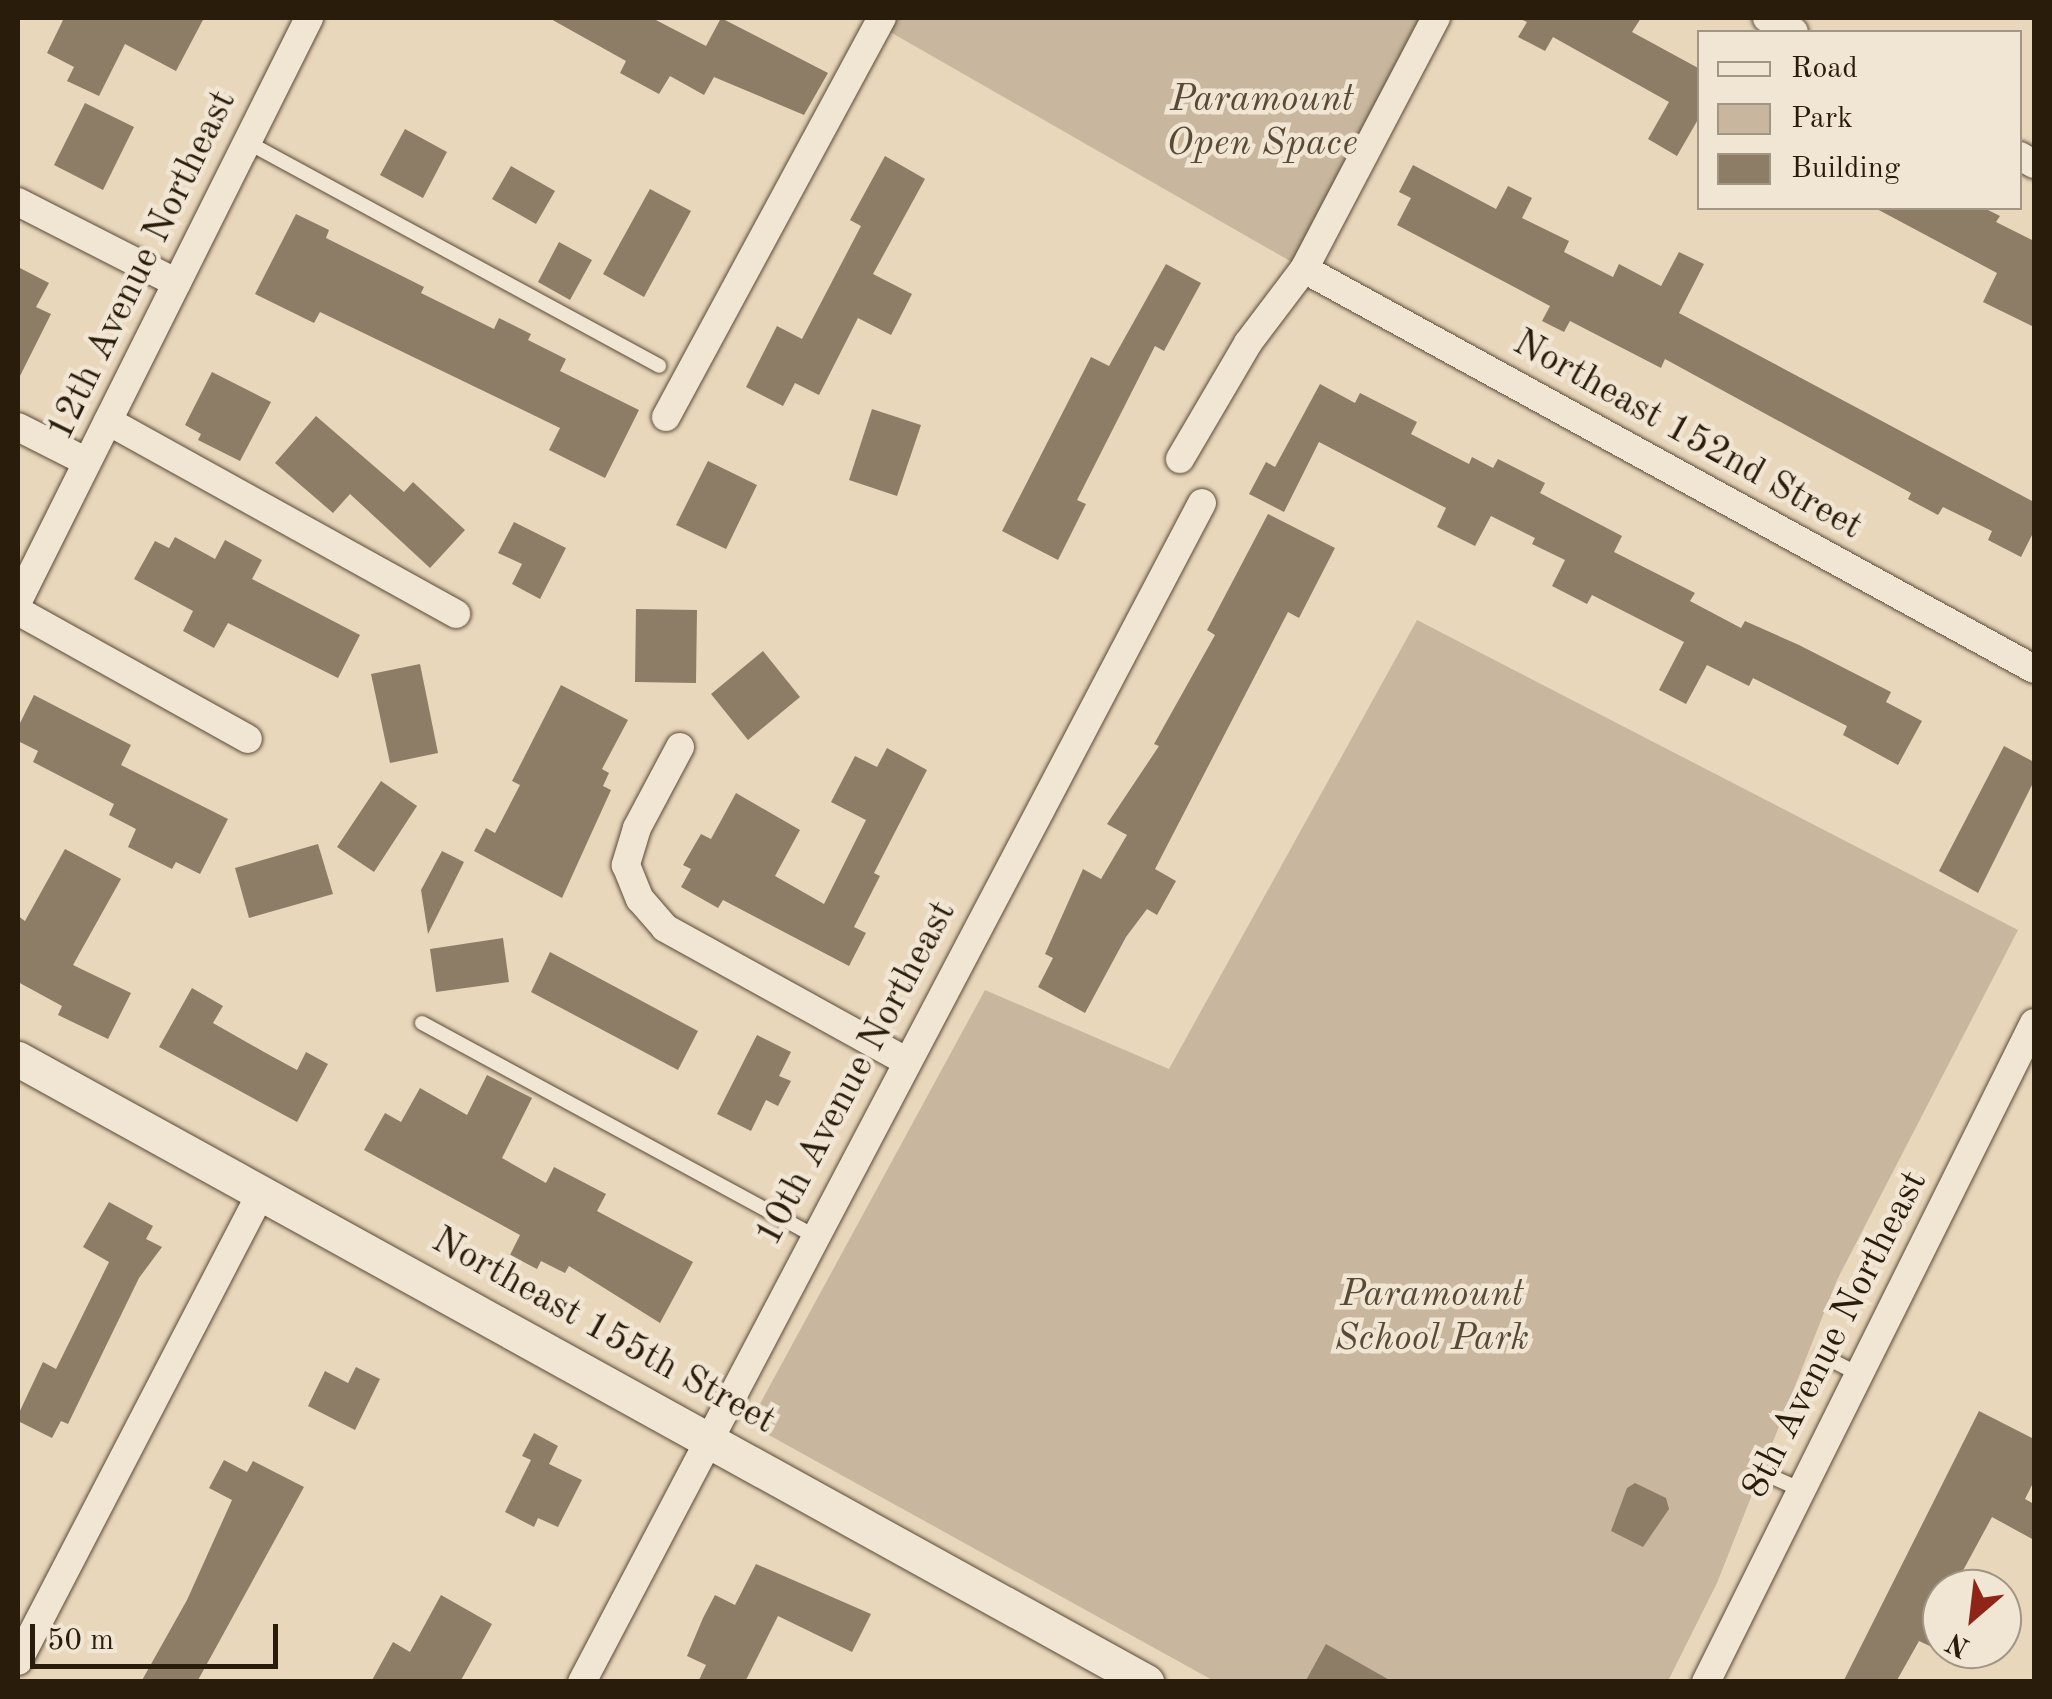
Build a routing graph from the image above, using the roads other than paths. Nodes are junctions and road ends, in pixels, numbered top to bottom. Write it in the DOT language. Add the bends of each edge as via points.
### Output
graph roads {
  1 [pos="308,18"];
  2 [pos="1436,18"];
  3 [pos="1766,18"];
  4 [pos="875,20"];
  5 [pos="1790,30"];
  6 [pos="247,142"];
  7 [pos="18,202"];
  8 [pos="1304,269"];
  9 [pos="178,282"];
  10 [pos="660,366"];
  11 [pos="666,417"];
  12 [pos="108,421"];
  13 [pos="18,426"];
  14 [pos="1180,460"];
  15 [pos="88,462"];
  16 [pos="1202,504"];
  17 [pos="18,601"];
  18 [pos="18,611"];
  19 [pos="456,614"];
  20 [pos="2034,668"];
  21 [pos="248,739"];
  22 [pos="680,747"];
  23 [pos="422,1023"];
  24 [pos="2034,1023"];
  25 [pos="18,1059"];
  26 [pos="906,1061"];
  27 [pos="262,1191"];
  28 [pos="814,1235"];
  29 [pos="1823,1356"];
  30 [pos="1858,1374"];
  31 [pos="705,1438"];
  32 [pos="1768,1476"];
  33 [pos="1800,1489"];
  34 [pos="18,1661"];
  35 [pos="1106,1672"];
  36 [pos="582,1682"];
  37 [pos="1146,1682"];
  38 [pos="1706,1682"];
  1 -- 6 [label="street, 12th Avenue Northeast"];
  2 -- 8 [label="street"];
  3 -- 5 [label="street"];
  4 -- 11 [label="street"];
  6 -- 9 [label="street, 12th Avenue Northeast"];
  6 -- 10 [label="lane"];
  7 -- 9 [label="street"];
  8 -- 14 [label="street" via="1248,343"];
  8 -- 20 [label="street, Northeast 152nd Street"];
  9 -- 12 [label="street, 12th Avenue Northeast"];
  12 -- 15 [label="street, 12th Avenue Northeast"];
  12 -- 19 [label="street"];
  13 -- 15 [label="street"];
  15 -- 17 [label="street, 12th Avenue Northeast"];
  16 -- 26 [label="street, 10th Avenue Northeast"];
  18 -- 21 [label="street"];
  22 -- 26 [label="street" via="636,828 626,865 640,899 664,928"];
  23 -- 28 [label="lane"];
  24 -- 30 [label="street, 8th Avenue Northeast"];
  25 -- 27 [label="street, Northeast 155th Street"];
  26 -- 28 [label="street, 10th Avenue Northeast"];
  27 -- 31 [label="street, Northeast 155th Street"];
  27 -- 34 [label="street"];
  28 -- 31 [label="street, 10th Avenue Northeast"];
  29 -- 30 [label="lane"];
  30 -- 33 [label="street, 8th Avenue Northeast"];
  31 -- 35 [label="street, Northeast 155th Street"];
  31 -- 36 [label="street, 10th Avenue Northeast"];
  32 -- 33 [label="lane"];
  33 -- 38 [label="street, 8th Avenue Northeast"];
  35 -- 37 [label="street, Northeast 155th Street"];
}
